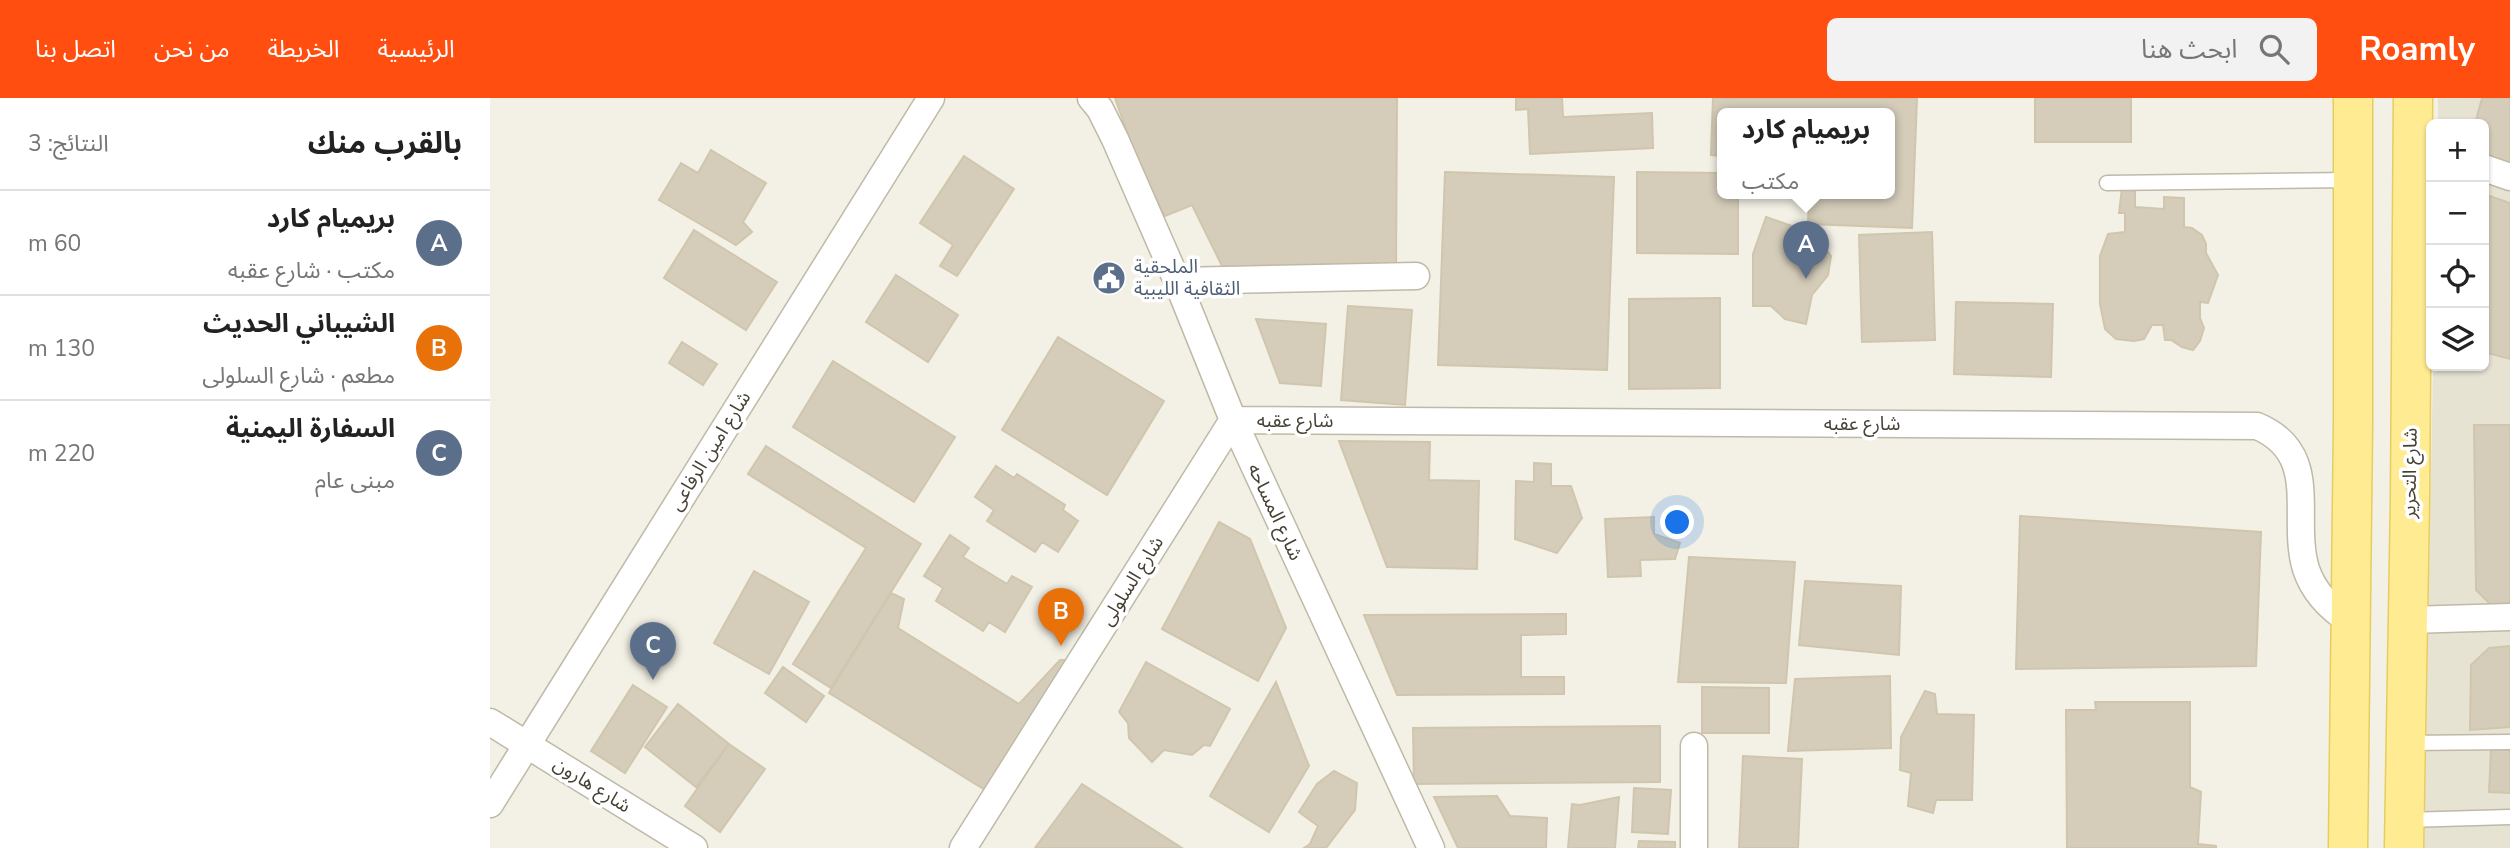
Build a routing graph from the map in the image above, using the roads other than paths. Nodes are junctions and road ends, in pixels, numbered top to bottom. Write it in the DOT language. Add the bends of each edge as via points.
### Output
graph roads {
  1 [pos="931,98"];
  2 [pos="1091,98"];
  3 [pos="2353,98"];
  4 [pos="2413,98"];
  5 [pos="2422,144"];
  6 [pos="2489,169"];
  7 [pos="2510,177"];
  8 [pos="2353,180"];
  9 [pos="2107,183"];
  10 [pos="1416,276"];
  11 [pos="1177,281"];
  12 [pos="1233,420"];
  13 [pos="2352,499"];
  14 [pos="2410,501"];
  15 [pos="2510,617"];
  16 [pos="2408,620"];
  17 [pos="2351,622"];
  18 [pos="490,722"];
  19 [pos="2510,742"];
  20 [pos="2406,743"];
  21 [pos="527,745"];
  22 [pos="1694,746"];
  23 [pos="490,804"];
  24 [pos="2510,817"];
  25 [pos="2404,834"];
  26 [pos="694,848"];
  27 [pos="963,848"];
  28 [pos="1431,848"];
  29 [pos="1693,848"];
  30 [pos="2348,848"];
  1 -- 21 [label="street, شارع امين الرفاعى"];
  2 -- 11 [label="street, شارع المساحه" via="1115,139"];
  3 -- 8 [label="main road"];
  4 -- 5 [label="main road, شارع التحرير"];
  5 -- 14 [label="main road, شارع التحرير"];
  6 -- 7 [label="street"];
  8 -- 9 [label="lane"];
  8 -- 13 [label="main road"];
  10 -- 11 [label="street"];
  11 -- 12 [label="street, شارع المساحه"];
  12 -- 17 [label="street, شارع عقبه" via="2257,426 2276,436 2293,456 2300,483 2306,569 2323,600"];
  12 -- 27 [label="street, شارع السلولى"];
  12 -- 28 [label="street, شارع المساحه"];
  13 -- 14 [label="main road"];
  13 -- 17 [label="main road"];
  14 -- 16 [label="main road, شارع التحرير"];
  15 -- 16 [label="street"];
  16 -- 20 [label="main road, شارع التحرير"];
  17 -- 30 [label="main road"];
  18 -- 21 [label="street, شارع هارون"];
  19 -- 20 [label="lane"];
  20 -- 25 [label="main road, شارع التحرير"];
  21 -- 23 [label="street, شارع امين الرفاعى"];
  21 -- 26 [label="street, شارع هارون"];
  22 -- 29 [label="street"];
  24 -- 25 [label="lane"];
}
